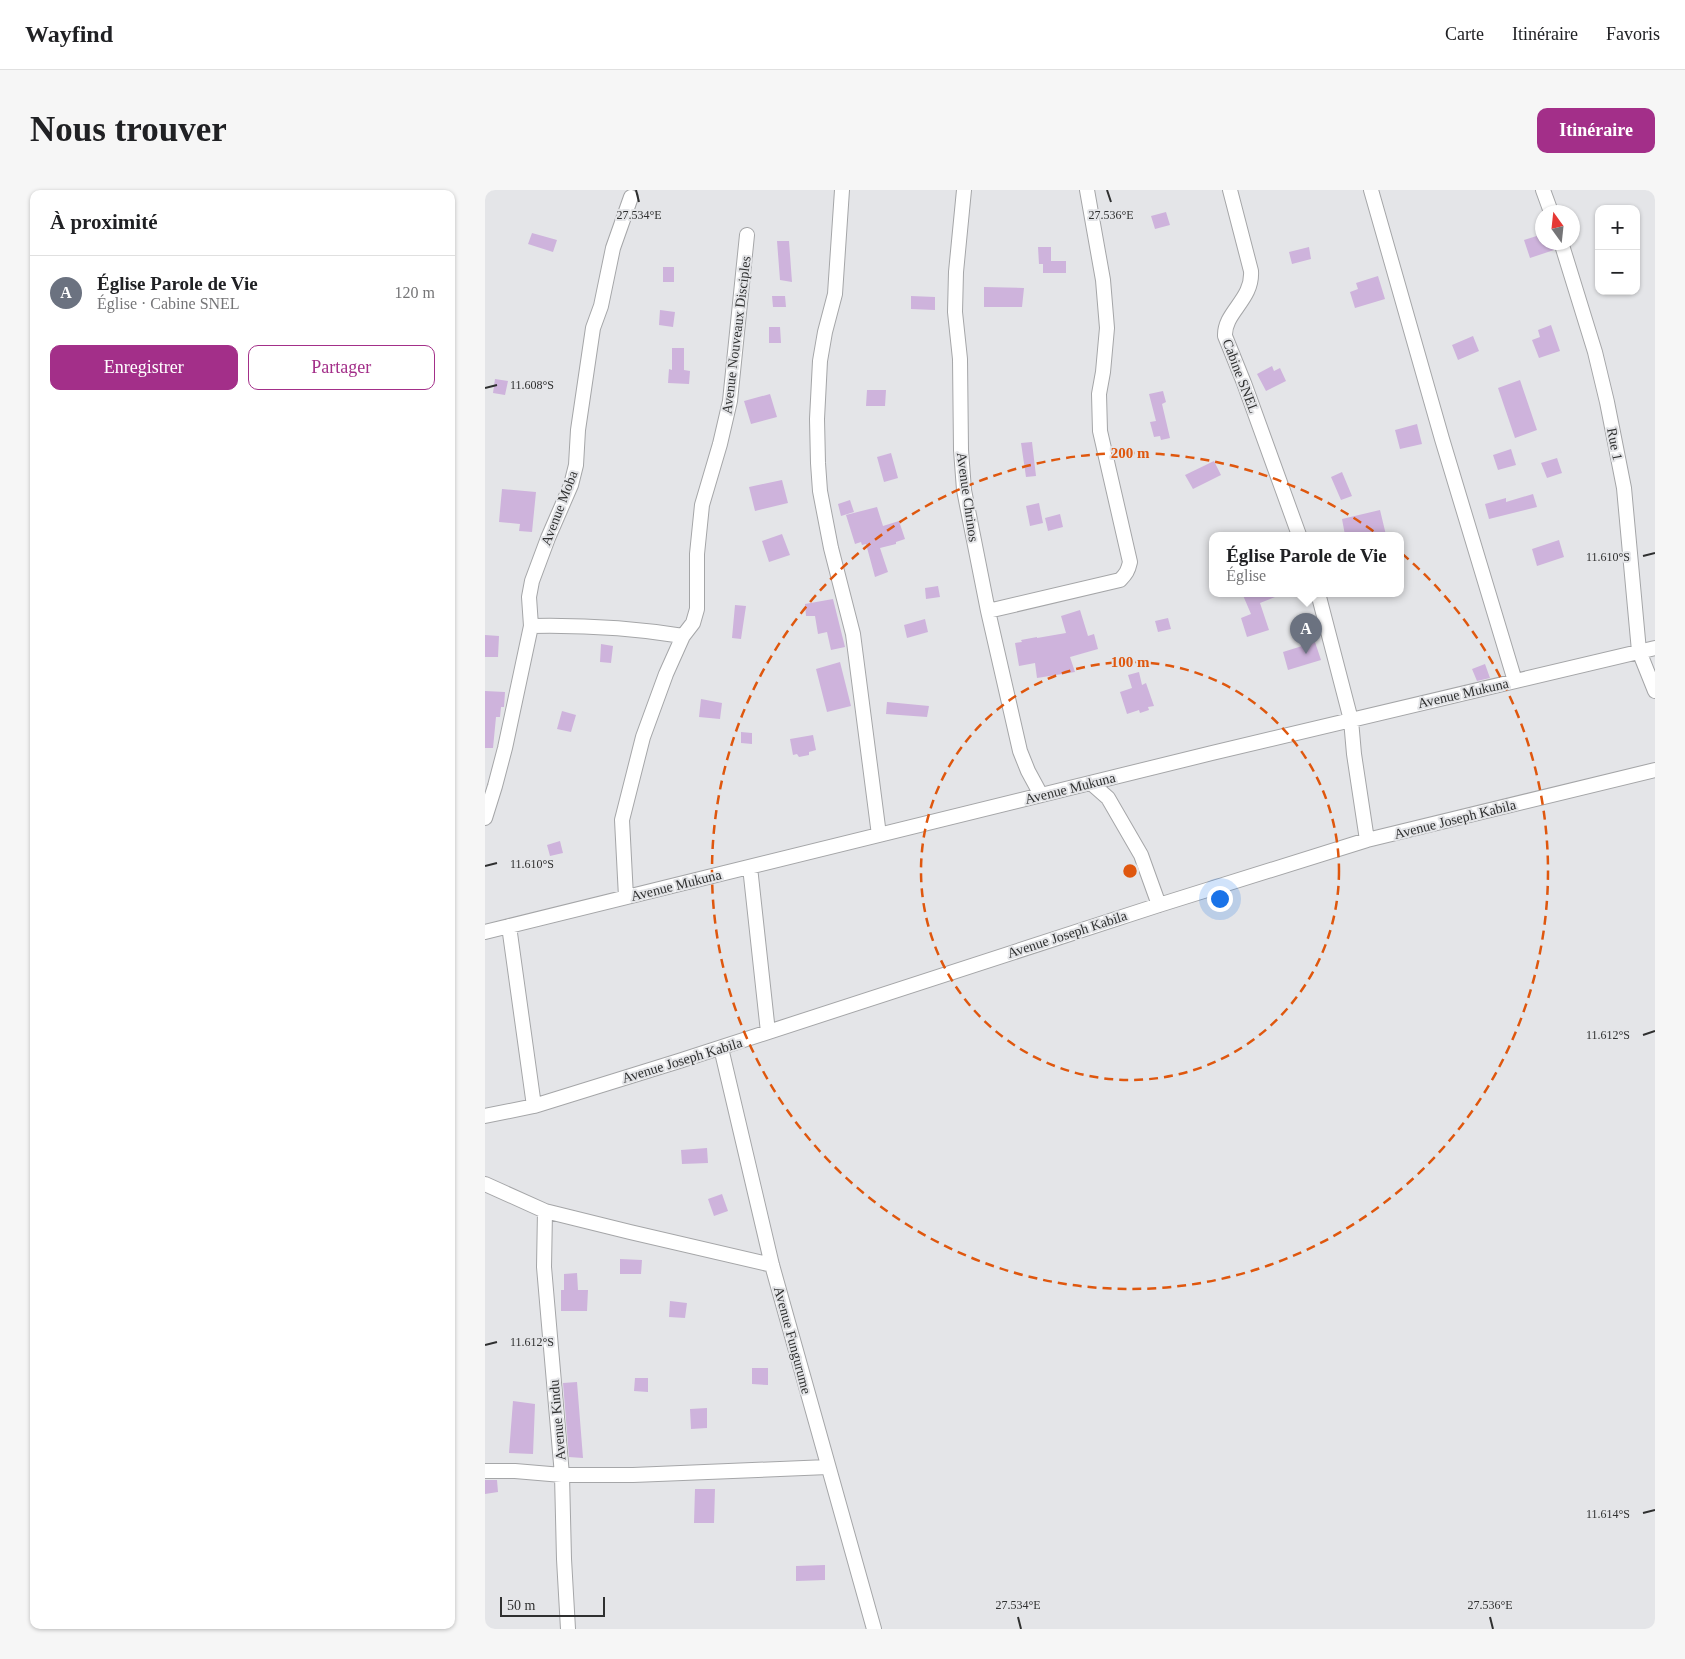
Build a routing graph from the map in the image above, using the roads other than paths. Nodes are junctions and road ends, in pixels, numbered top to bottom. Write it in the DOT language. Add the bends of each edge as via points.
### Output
graph roads {
  1 [pos="842,190"];
  2 [pos="964,190"];
  3 [pos="1087,190"];
  4 [pos="1230,190"];
  5 [pos="1371,190"];
  6 [pos="1543,190"];
  7 [pos="631,198"];
  8 [pos="1548,205"];
  9 [pos="747,235"];
  10 [pos="1563,250"];
  11 [pos="1298,532"];
  12 [pos="1320,597"];
  13 [pos="988,611"];
  14 [pos="531,626"];
  15 [pos="683,636"];
  16 [pos="1655,648"];
  17 [pos="1639,651"];
  18 [pos="1515,681"];
  19 [pos="1655,690"];
  20 [pos="1351,720"];
  21 [pos="1655,770"];
  22 [pos="1091,783"];
  23 [pos="1041,795"];
  24 [pos="485,818"];
  25 [pos="879,835"];
  26 [pos="1367,840"];
  27 [pos="750,867"];
  28 [pos="626,897"];
  29 [pos="1159,905"];
  30 [pos="509,926"];
  31 [pos="485,932"];
  32 [pos="768,1032"];
  33 [pos="721,1048"];
  34 [pos="534,1106"];
  35 [pos="485,1116"];
  36 [pos="485,1184"];
  37 [pos="545,1211"];
  38 [pos="772,1265"];
  39 [pos="828,1467"];
  40 [pos="485,1471"];
  41 [pos="562,1475"];
  42 [pos="568,1629"];
  43 [pos="874,1629"];
  1 -- 25 [label="street" via="835,294 820,361 818,463 831,548 853,634"];
  2 -- 13 [label="street, Avenue Chrinos" via="955,312 960,359 961,450 964,490"];
  3 -- 13 [label="street" via="1103,280 1107,328 1099,394 1100,431 1129,569 1120,580"];
  4 -- 11 [label="street, Cabine SNEL" via="1252,282 1225,328 1225,336"];
  5 -- 18 [label="street" via="1441,439"];
  6 -- 8 [label="street"];
  7 -- 14 [label="street, Avenue Moba" via="613,248 593,328 571,485 532,581 529,598"];
  9 -- 15 [label="street, Avenue Nouveaux Disciples" via="730,402 702,505 697,554 697,609"];
  10 -- 17 [label="street, Rue 1" via="1595,352 1624,488"];
  12 -- 20 [label="street"];
  13 -- 23 [label="street, Avenue Chrinos" via="1020,751"];
  14 -- 15 [label="street" via="570,625"];
  14 -- 24 [label="street, Avenue Moba" via="505,748"];
  15 -- 28 [label="street, Avenue Nouveaux Disciples" via="643,737 622,820"];
  16 -- 17 [label="street, Avenue Mukuna"];
  17 -- 18 [label="street, Avenue Mukuna"];
  17 -- 19 [label="street, Rue 1"];
  18 -- 20 [label="street, Avenue Mukuna"];
  20 -- 22 [label="street, Avenue Mukuna"];
  20 -- 26 [label="street"];
  21 -- 26 [label="street, Avenue Joseph Kabila"];
  22 -- 23 [label="street, Avenue Mukuna"];
  22 -- 29 [label="street" via="1108,798 1141,855"];
  23 -- 25 [label="street, Avenue Mukuna"];
  25 -- 27 [label="street, Avenue Mukuna"];
  26 -- 29 [label="street, Avenue Joseph Kabila"];
  27 -- 28 [label="street, Avenue Mukuna"];
  27 -- 32 [label="street"];
  28 -- 30 [label="street, Avenue Mukuna"];
  29 -- 32 [label="street, Avenue Joseph Kabila"];
  30 -- 31 [label="street, Avenue Mukuna"];
  30 -- 34 [label="street"];
  32 -- 33 [label="street, Avenue Joseph Kabila"];
  33 -- 34 [label="street, Avenue Joseph Kabila"];
  33 -- 38 [label="street, Avenue Fungurume"];
  34 -- 35 [label="street, Avenue Joseph Kabila"];
  36 -- 37 [label="street"];
  37 -- 38 [label="street"];
  37 -- 41 [label="street, Avenue Kindu" via="544,1267"];
  38 -- 39 [label="street, Avenue Fungurume"];
  39 -- 41 [label="street"];
  39 -- 43 [label="street, Avenue Fungurume"];
  40 -- 41 [label="street"];
  41 -- 42 [label="street, Avenue Kindu"];
}
